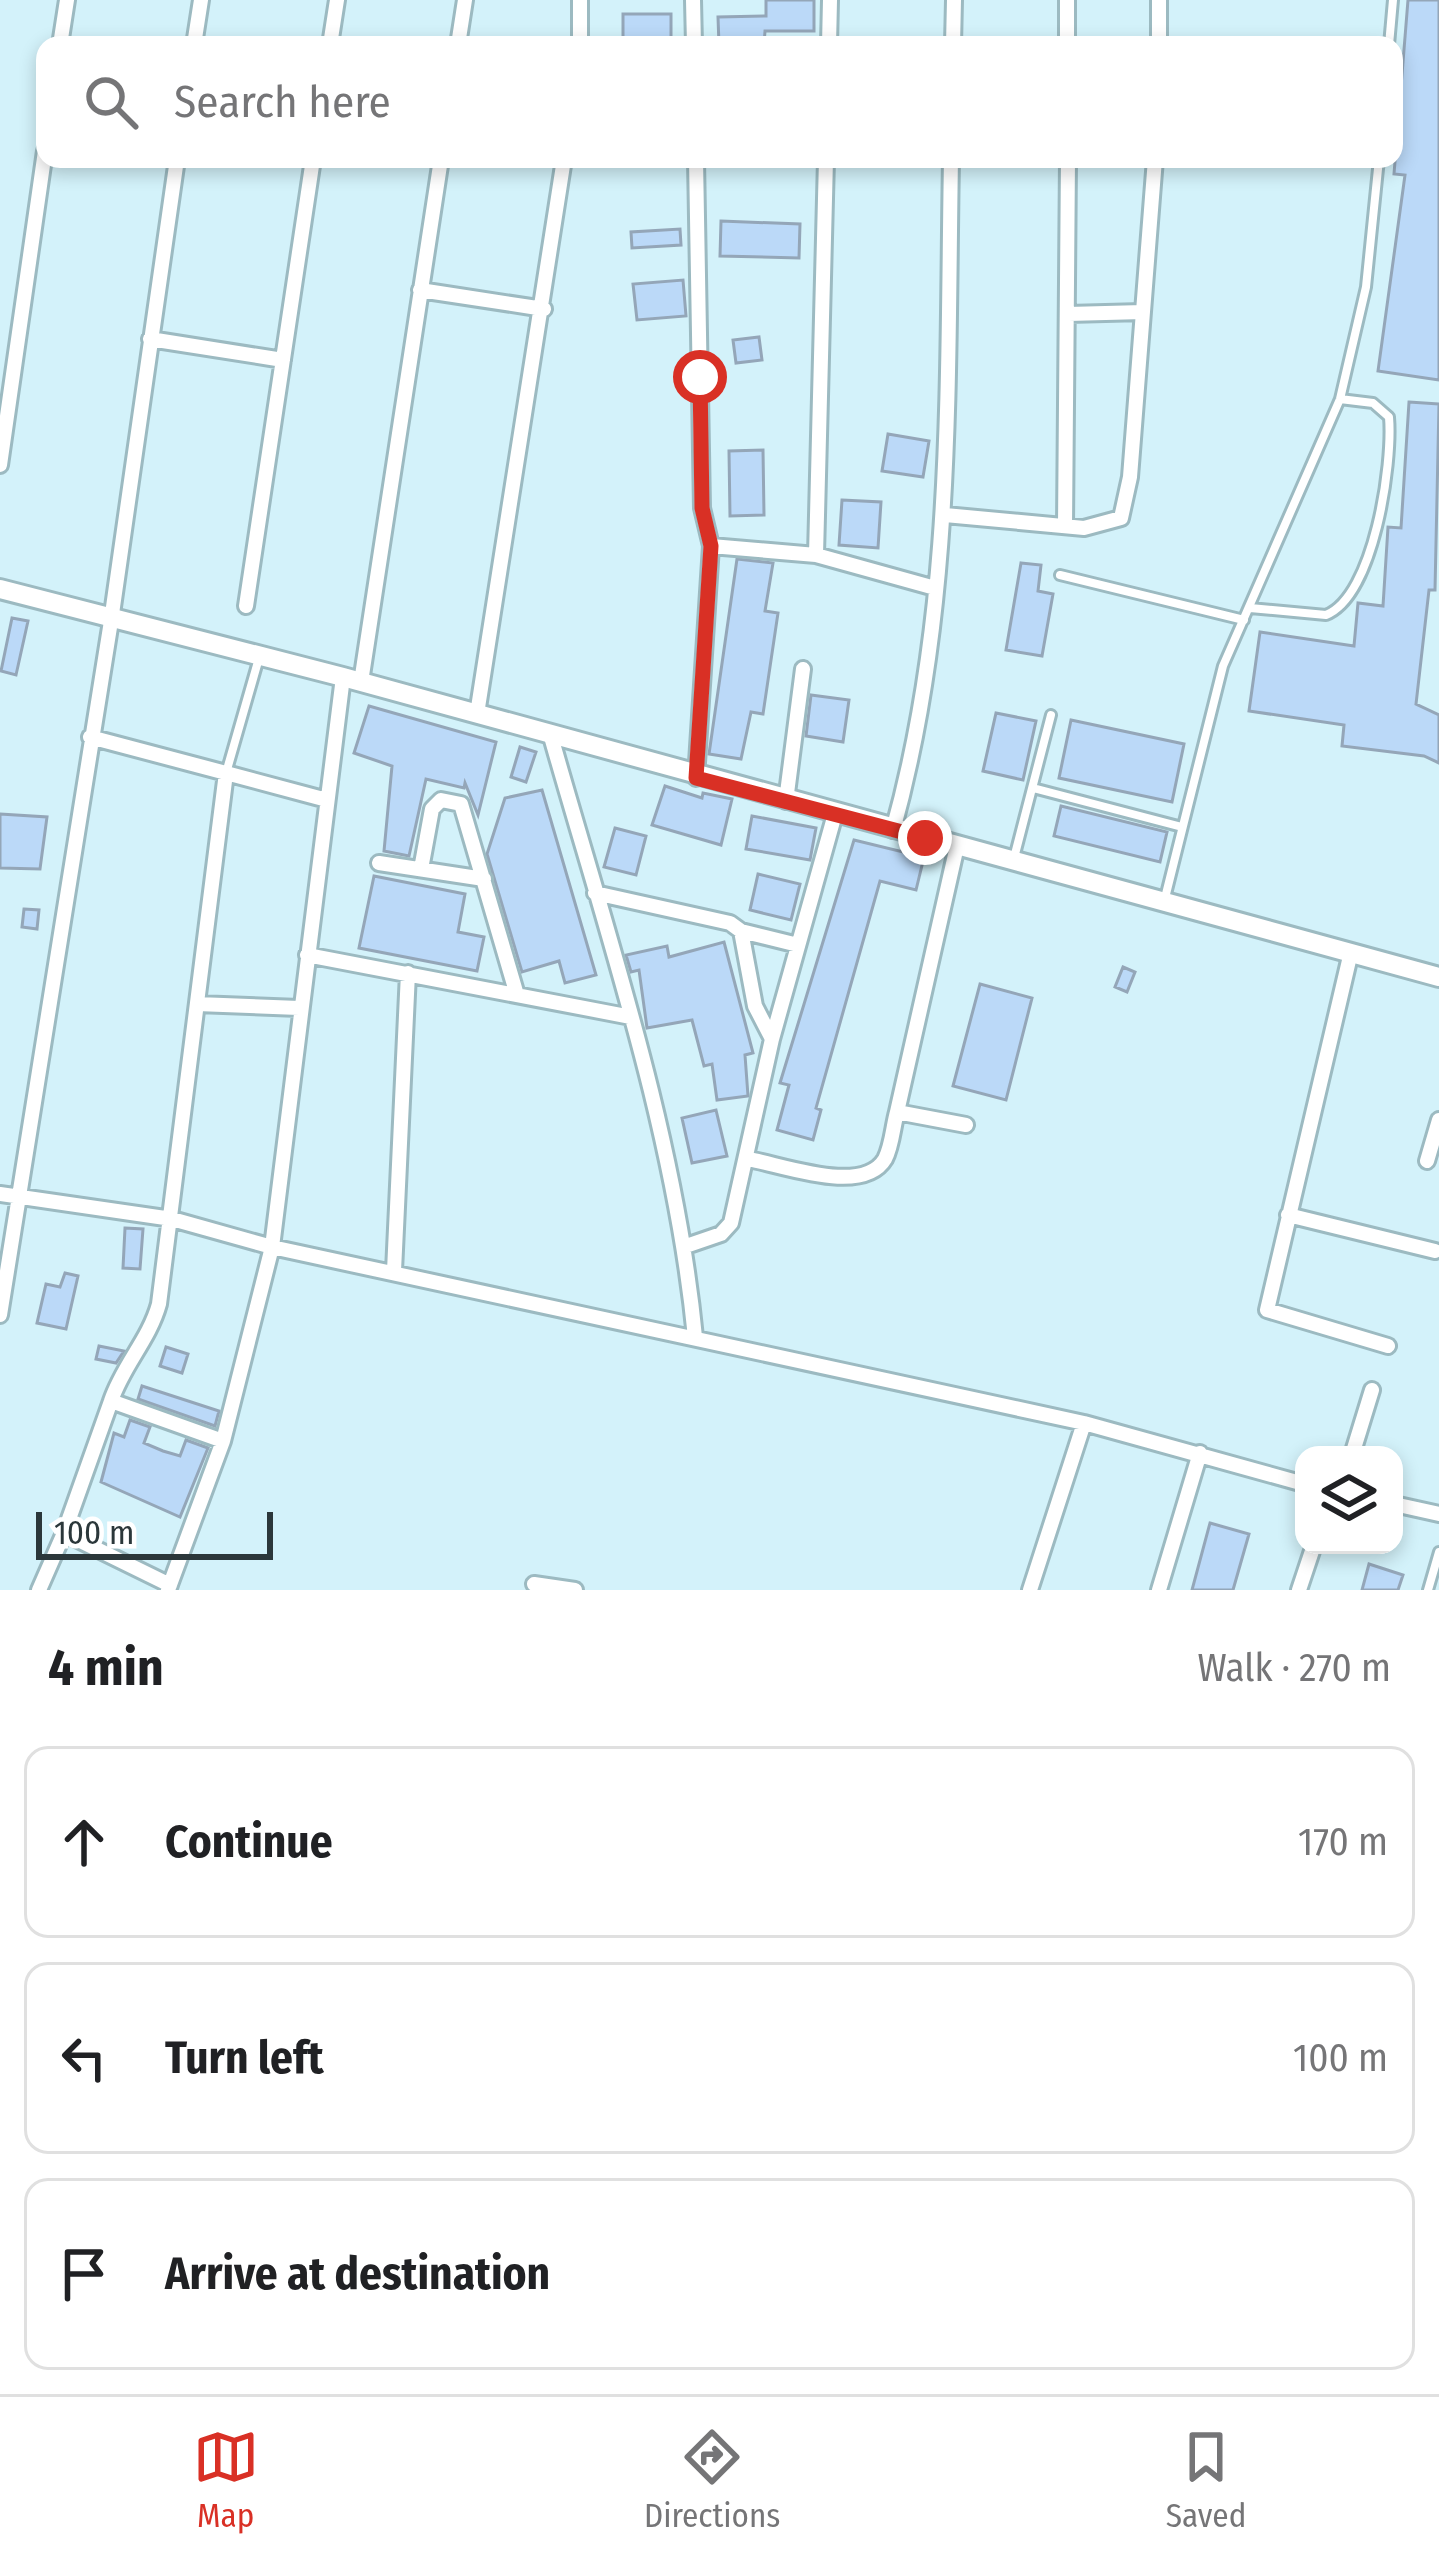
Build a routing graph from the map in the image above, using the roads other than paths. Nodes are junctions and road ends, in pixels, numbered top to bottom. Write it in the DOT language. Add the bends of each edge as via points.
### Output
graph roads {
  1 [pos="67,0"];
  2 [pos="201,0"];
  3 [pos="337,0"];
  4 [pos="465,0"];
  5 [pos="580,0"];
  6 [pos="693,0"];
  7 [pos="830,0"];
  8 [pos="954,0"];
  9 [pos="1067,0"];
  10 [pos="1160,0"];
  11 [pos="1393,0"];
  12 [pos="61,36"];
  13 [pos="195,36"];
  14 [pos="331,36"];
  15 [pos="459,36"];
  16 [pos="580,36"];
  17 [pos="694,36"];
  18 [pos="829,36"];
  19 [pos="953,36"];
  20 [pos="1067,36"];
  21 [pos="1159,36"];
  22 [pos="1390,36"];
  23 [pos="43,168"];
  24 [pos="176,168"];
  25 [pos="312,168"];
  26 [pos="440,168"];
  27 [pos="563,168"];
  28 [pos="696,168"];
  29 [pos="826,168"];
  30 [pos="951,168"];
  31 [pos="1068,168"];
  32 [pos="1153,168"];
  33 [pos="1378,168"];
  34 [pos="421,290"];
  35 [pos="544,309"];
  36 [pos="1143,312"];
  37 [pos="1068,314"];
  38 [pos="150,339"];
  39 [pos="283,361"];
  40 [pos="1340,399"];
  41 [pos="0,465"];
  42 [pos="945,514"];
  43 [pos="1066,526"];
  44 [pos="711,546"];
  45 [pos="816,555"];
  46 [pos="1060,575"];
  47 [pos="935,588"];
  48 [pos="0,589"];
  49 [pos="246,606"];
  50 [pos="1250,608"];
  51 [pos="1244,620"];
  52 [pos="111,621"];
  53 [pos="260,657"];
  54 [pos="803,669"];
  55 [pos="352,679"];
  56 [pos="477,714"];
  57 [pos="1052,715"];
  58 [pos="550,734"];
  59 [pos="90,737"];
  60 [pos="226,773"];
  61 [pos="696,778"];
  62 [pos="1033,788"];
  63 [pos="327,800"];
  64 [pos="785,801"];
  65 [pos="835,814"];
  66 [pos="1183,827"];
  67 [pos="893,830"];
  68 [pos="957,846"];
  69 [pos="379,862"];
  70 [pos="1014,862"];
  71 [pos="421,869"];
  72 [pos="484,879"];
  73 [pos="596,893"];
  74 [pos="1164,902"];
  75 [pos="741,931"];
  76 [pos="798,946"];
  77 [pos="1352,952"];
  78 [pos="307,955"];
  79 [pos="408,973"];
  80 [pos="1439,977"];
  81 [pos="517,995"];
  82 [pos="197,1004"];
  83 [pos="299,1008"];
  84 [pos="631,1017"];
  85 [pos="772,1039"];
  86 [pos="897,1112"];
  87 [pos="1439,1120"];
  88 [pos="966,1125"];
  89 [pos="748,1160"];
  90 [pos="1427,1161"];
  91 [pos="0,1194"];
  92 [pos="21,1198"];
  93 [pos="1288,1214"];
  94 [pos="172,1220"];
  95 [pos="272,1246"];
  96 [pos="686,1246"];
  97 [pos="1435,1251"];
  98 [pos="394,1271"];
  99 [pos="0,1315"];
  100 [pos="695,1337"];
  101 [pos="1388,1346"];
  102 [pos="1372,1390"];
  103 [pos="111,1401"];
  104 [pos="1084,1423"];
  105 [pos="223,1441"];
  106 [pos="1355,1446"];
  107 [pos="1200,1453"];
  108 [pos="1295,1481"];
  109 [pos="1403,1506"];
  110 [pos="1439,1514"];
  111 [pos="64,1533"];
  112 [pos="1439,1552"];
  113 [pos="1311,1554"];
  114 [pos="534,1584"];
  115 [pos="169,1587"];
  116 [pos="39,1590"];
  117 [pos="575,1590"];
  118 [pos="1030,1590"];
  119 [pos="1159,1590"];
  120 [pos="1299,1590"];
  121 [pos="1428,1590"];
  1 -- 12 [label="street"];
  2 -- 13 [label="street"];
  3 -- 14 [label="street"];
  4 -- 15 [label="street"];
  5 -- 16 [label="street"];
  6 -- 17 [label="street"];
  7 -- 18 [label="street"];
  8 -- 19 [label="street"];
  9 -- 20 [label="street"];
  10 -- 21 [label="street"];
  11 -- 22 [label="lane"];
  23 -- 41 [label="street"];
  24 -- 38 [label="street"];
  25 -- 39 [label="street"];
  26 -- 34 [label="street"];
  27 -- 35 [label="street"];
  28 -- 44 [label="street" via="702,508"];
  29 -- 45 [label="street"];
  30 -- 42 [label="street"];
  31 -- 37 [label="street"];
  32 -- 36 [label="street"];
  33 -- 40 [label="lane" via="1366,287"];
  34 -- 35 [label="street"];
  34 -- 55 [label="street"];
  35 -- 56 [label="street"];
  36 -- 37 [label="street"];
  36 -- 43 [label="street" via="1127,503 1110,525"];
  37 -- 43 [label="street"];
  38 -- 39 [label="street"];
  38 -- 52 [label="street"];
  39 -- 49 [label="street"];
  40 -- 50 [label="lane"];
  40 -- 50 [label="lane" via="1373,403 1389,417 1373,556 1336,611"];
  42 -- 43 [label="street"];
  42 -- 47 [label="street"];
  44 -- 45 [label="street"];
  44 -- 61 [label="street"];
  45 -- 47 [label="street"];
  46 -- 51 [label="lane"];
  47 -- 67 [label="street"];
  48 -- 52 [label="street"];
  50 -- 51 [label="lane"];
  51 -- 66 [label="lane" via="1223,666"];
  52 -- 53 [label="street"];
  52 -- 59 [label="street"];
  53 -- 55 [label="street"];
  53 -- 60 [label="lane"];
  54 -- 64 [label="street"];
  55 -- 56 [label="street"];
  55 -- 63 [label="street"];
  56 -- 58 [label="street"];
  57 -- 62 [label="lane"];
  58 -- 61 [label="street"];
  58 -- 73 [label="street"];
  59 -- 60 [label="street"];
  59 -- 92 [label="street"];
  60 -- 63 [label="street"];
  60 -- 82 [label="street"];
  61 -- 64 [label="street"];
  62 -- 66 [label="lane"];
  62 -- 70 [label="lane"];
  63 -- 78 [label="street"];
  64 -- 65 [label="street"];
  65 -- 67 [label="street"];
  65 -- 76 [label="street"];
  66 -- 74 [label="lane"];
  67 -- 68 [label="street"];
  68 -- 70 [label="street"];
  68 -- 86 [label="street"];
  69 -- 71 [label="street"];
  70 -- 74 [label="street"];
  71 -- 72 [label="street"];
  71 -- 72 [label="street" via="432,809 452,800 461,804"];
  72 -- 81 [label="street"];
  73 -- 75 [label="street"];
  73 -- 84 [label="street"];
  74 -- 77 [label="street"];
  75 -- 76 [label="street"];
  75 -- 85 [label="street" via="755,1006"];
  76 -- 85 [label="street"];
  77 -- 80 [label="street"];
  77 -- 93 [label="street"];
  78 -- 79 [label="street"];
  78 -- 83 [label="street"];
  79 -- 81 [label="street"];
  79 -- 98 [label="street"];
  81 -- 84 [label="street"];
  82 -- 83 [label="street"];
  82 -- 94 [label="street"];
  83 -- 95 [label="street"];
  84 -- 96 [label="street"];
  85 -- 89 [label="street"];
  86 -- 88 [label="street"];
  86 -- 89 [label="street" via="886,1157 873,1172 854,1178"];
  87 -- 90 [label="street"];
  89 -- 96 [label="street" via="730,1223"];
  91 -- 92 [label="street"];
  92 -- 94 [label="street"];
  92 -- 99 [label="street"];
  93 -- 97 [label="street"];
  93 -- 101 [label="street" via="1269,1313"];
  94 -- 95 [label="street"];
  94 -- 103 [label="street" via="152,1330"];
  95 -- 98 [label="street"];
  95 -- 105 [label="street"];
  96 -- 100 [label="street"];
  98 -- 100 [label="street"];
  100 -- 104 [label="street"];
  102 -- 106 [label="street"];
  103 -- 105 [label="street"];
  103 -- 111 [label="street"];
  104 -- 107 [label="street"];
  104 -- 118 [label="street"];
  105 -- 115 [label="street"];
  107 -- 108 [label="street"];
  107 -- 119 [label="street"];
  109 -- 110 [label="street"];
  111 -- 115 [label="street"];
  111 -- 116 [label="street"];
  112 -- 121 [label="lane"];
  113 -- 120 [label="street"];
  114 -- 117 [label="street"];
}
